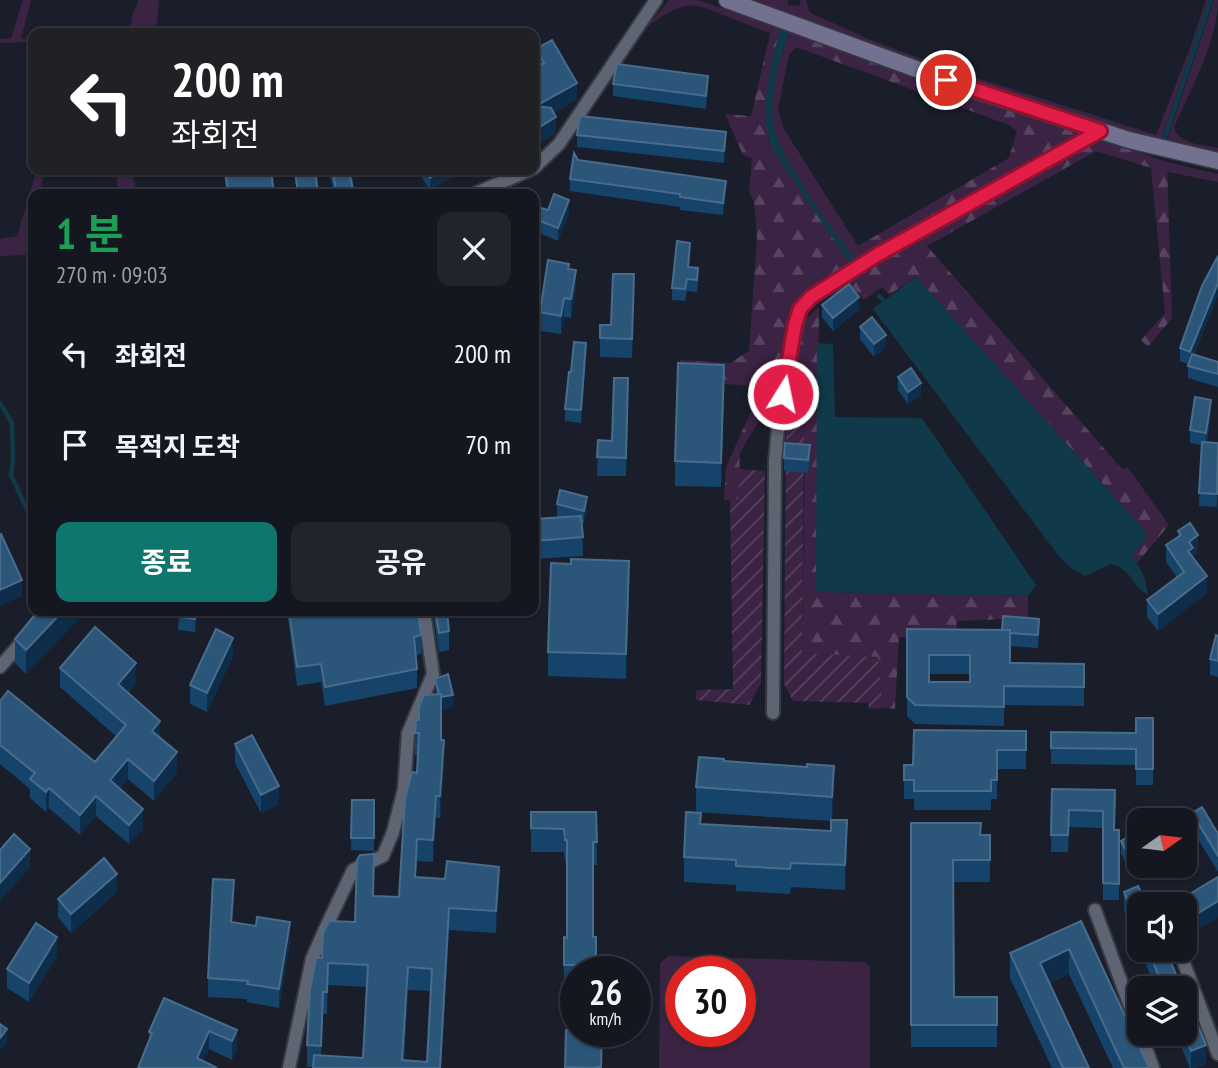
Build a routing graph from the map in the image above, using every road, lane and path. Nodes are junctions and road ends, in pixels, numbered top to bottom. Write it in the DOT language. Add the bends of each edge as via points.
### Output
graph roads {
  1 [pos="656,0"];
  2 [pos="727,0"];
  3 [pos="1100,131"];
  4 [pos="1218,161"];
  5 [pos="539,163"];
  6 [pos="518,175"];
  7 [pos="486,189"];
  8 [pos="425,616"];
  9 [pos="33,629"];
  10 [pos="0,667"];
  11 [pos="773,713"];
  12 [pos="1095,910"];
  13 [pos="1184,962"];
  14 [pos="1127,997"];
  15 [pos="1145,1046"];
  16 [pos="1218,1054"];
  17 [pos="289,1068"];
  18 [pos="1153,1068"];
  1 -- 5 [label="street" via="559,144"];
  2 -- 3 [label="main road"];
  3 -- 4 [label="main road"];
  3 -- 11 [label="street" via="877,255 811,297 800,309 775,461"];
  6 -- 7 [label="street"];
  8 -- 17 [label="street" via="433,674 408,733 404,789 393,832 383,856 353,870 325,929 312,960"];
  9 -- 10 [label="street"];
  12 -- 14 [label="street"];
  13 -- 16 [label="street"];
  15 -- 18 [label="street"];
}
